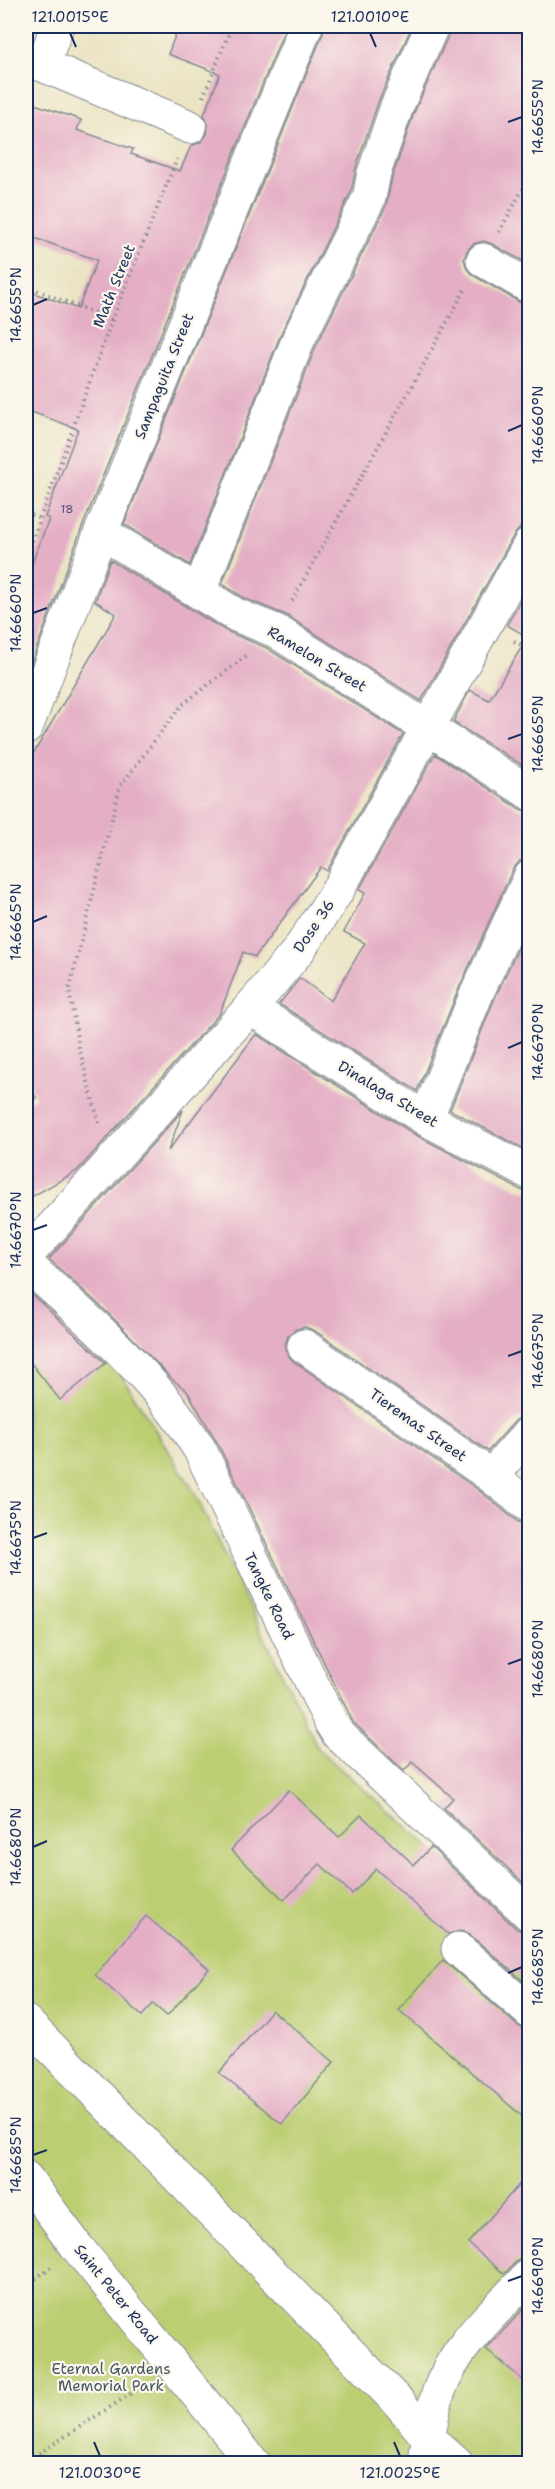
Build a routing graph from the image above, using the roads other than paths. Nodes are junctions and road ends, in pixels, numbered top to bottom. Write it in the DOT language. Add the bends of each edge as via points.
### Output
graph roads {
  1 [pos="57,26"];
  2 [pos="306,26"];
  3 [pos="432,26"];
  4 [pos="34,62"];
  5 [pos="190,127"];
  6 [pos="483,260"];
  7 [pos="530,287"];
  8 [pos="101,532"];
  9 [pos="530,544"];
  10 [pos="199,592"];
  11 [pos="427,727"];
  12 [pos="26,728"];
  13 [pos="530,793"];
  14 [pos="530,877"];
  15 [pos="250,1008"];
  16 [pos="426,1119"];
  17 [pos="530,1173"];
  18 [pos="26,1256"];
  19 [pos="26,1263"];
  20 [pos="304,1346"];
  21 [pos="530,1432"];
  22 [pos="491,1476"];
  23 [pos="530,1507"];
  24 [pos="530,1915"];
  25 [pos="458,1949"];
  26 [pos="530,2012"];
  27 [pos="26,2022"];
  28 [pos="26,2178"];
  29 [pos="530,2274"];
  30 [pos="427,2451"];
  31 [pos="254,2463"];
  32 [pos="457,2463"];
  1 -- 4 [label="street"];
  2 -- 8 [label="street, Sampaguita Street"];
  3 -- 10 [label="street" via="393,117 369,198 299,338"];
  4 -- 5 [label="street"];
  6 -- 7 [label="street"];
  8 -- 10 [label="street, Ramelon Street"];
  8 -- 12 [label="street, Sampaguita Street"];
  9 -- 11 [label="street, Dose 36"];
  10 -- 11 [label="street, Ramelon Street" via="236,615 276,631"];
  11 -- 13 [label="street, Ramelon Street"];
  11 -- 15 [label="street, Dose 36" via="336,893 298,951"];
  14 -- 16 [label="street"];
  15 -- 16 [label="street, Dinalaga Street"];
  15 -- 18 [label="street, Dose 36"];
  16 -- 17 [label="street, Dinalaga Street"];
  19 -- 24 [label="street, Tangke Road" via="131,1359 184,1424 338,1734"];
  20 -- 22 [label="street, Tieremas Street"];
  21 -- 22 [label="street"];
  22 -- 23 [label="street, Tieremas Street"];
  25 -- 26 [label="street"];
  27 -- 30 [label="street" via="391,2395"];
  28 -- 31 [label="street, Saint Peter Road" via="77,2247"];
  29 -- 30 [label="street" via="469,2339 449,2368 438,2392"];
  30 -- 32 [label="street"];
}
